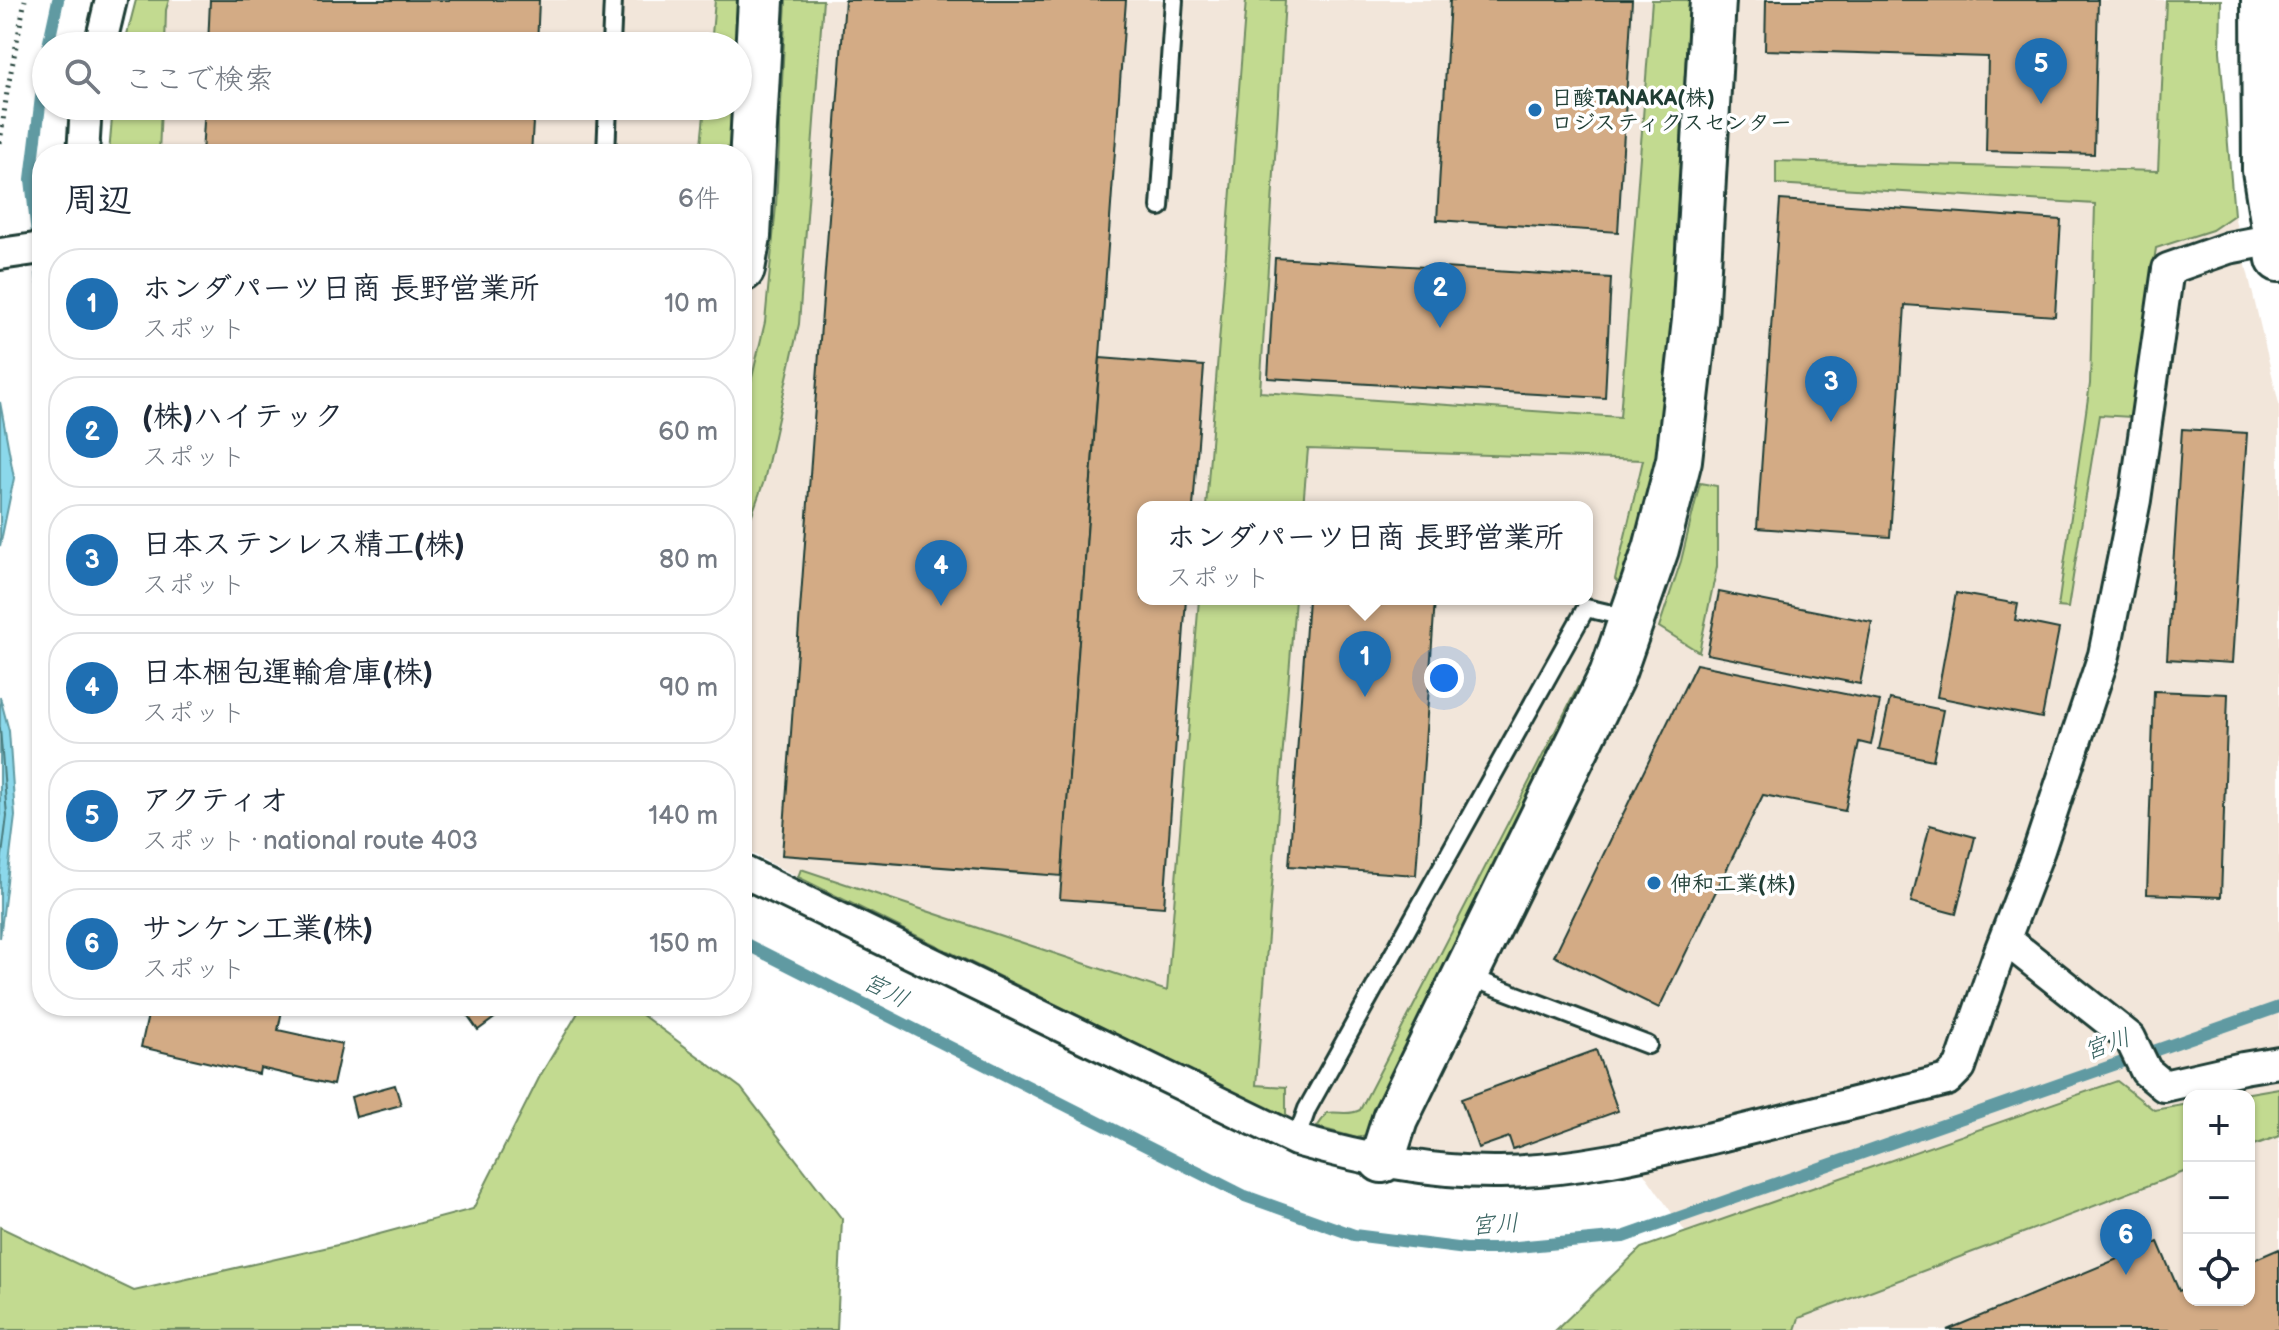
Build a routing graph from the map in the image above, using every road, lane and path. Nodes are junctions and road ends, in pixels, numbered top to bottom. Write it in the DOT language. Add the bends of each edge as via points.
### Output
graph roads {
  1 [pos="25,0"];
  2 [pos="111,0"];
  3 [pos="613,0"];
  4 [pos="761,0"];
  5 [pos="1174,0"];
  6 [pos="1713,0"];
  7 [pos="2264,0"];
  8 [pos="103,32"];
  9 [pos="612,32"];
  10 [pos="85,120"];
  11 [pos="607,120"];
  12 [pos="0,143"];
  13 [pos="84,144"];
  14 [pos="606,144"];
  15 [pos="752,163"];
  16 [pos="1160,207"];
  17 [pos="32,249"];
  18 [pos="2277,249"];
  19 [pos="3,253"];
  20 [pos="1631,619"];
  21 [pos="752,876"];
  22 [pos="2005,939"];
  23 [pos="1465,976"];
  24 [pos="1648,1045"];
  25 [pos="2279,1062"];
  26 [pos="1296,1140"];
  27 [pos="1382,1160"];
  1 -- 12 [label="path"];
  2 -- 8 [label="street"];
  3 -- 9 [label="lane"];
  4 -- 15 [label="main road"];
  5 -- 16 [label="lane"];
  6 -- 20 [label="main road" via="1695,320 1679,460"];
  7 -- 18 [label="main road" via="2265,170"];
  10 -- 13 [label="street"];
  11 -- 14 [label="lane"];
  17 -- 19 [label="street"];
  18 -- 22 [label="street" via="2228,248 2168,269 2135,500 2104,655"];
  20 -- 23 [label="main road" via="1612,675"];
  20 -- 26 [label="lane" via="1586,608 1307,1109"];
  21 -- 26 [label="street"];
  22 -- 25 [label="street" via="2130,1038 2146,1071 2164,1086"];
  22 -- 27 [label="street" via="1960,1067 1947,1080 1570,1168 1484,1172"];
  23 -- 24 [label="lane"];
  23 -- 27 [label="main road" via="1395,1119"];
  26 -- 27 [label="street"];
}
